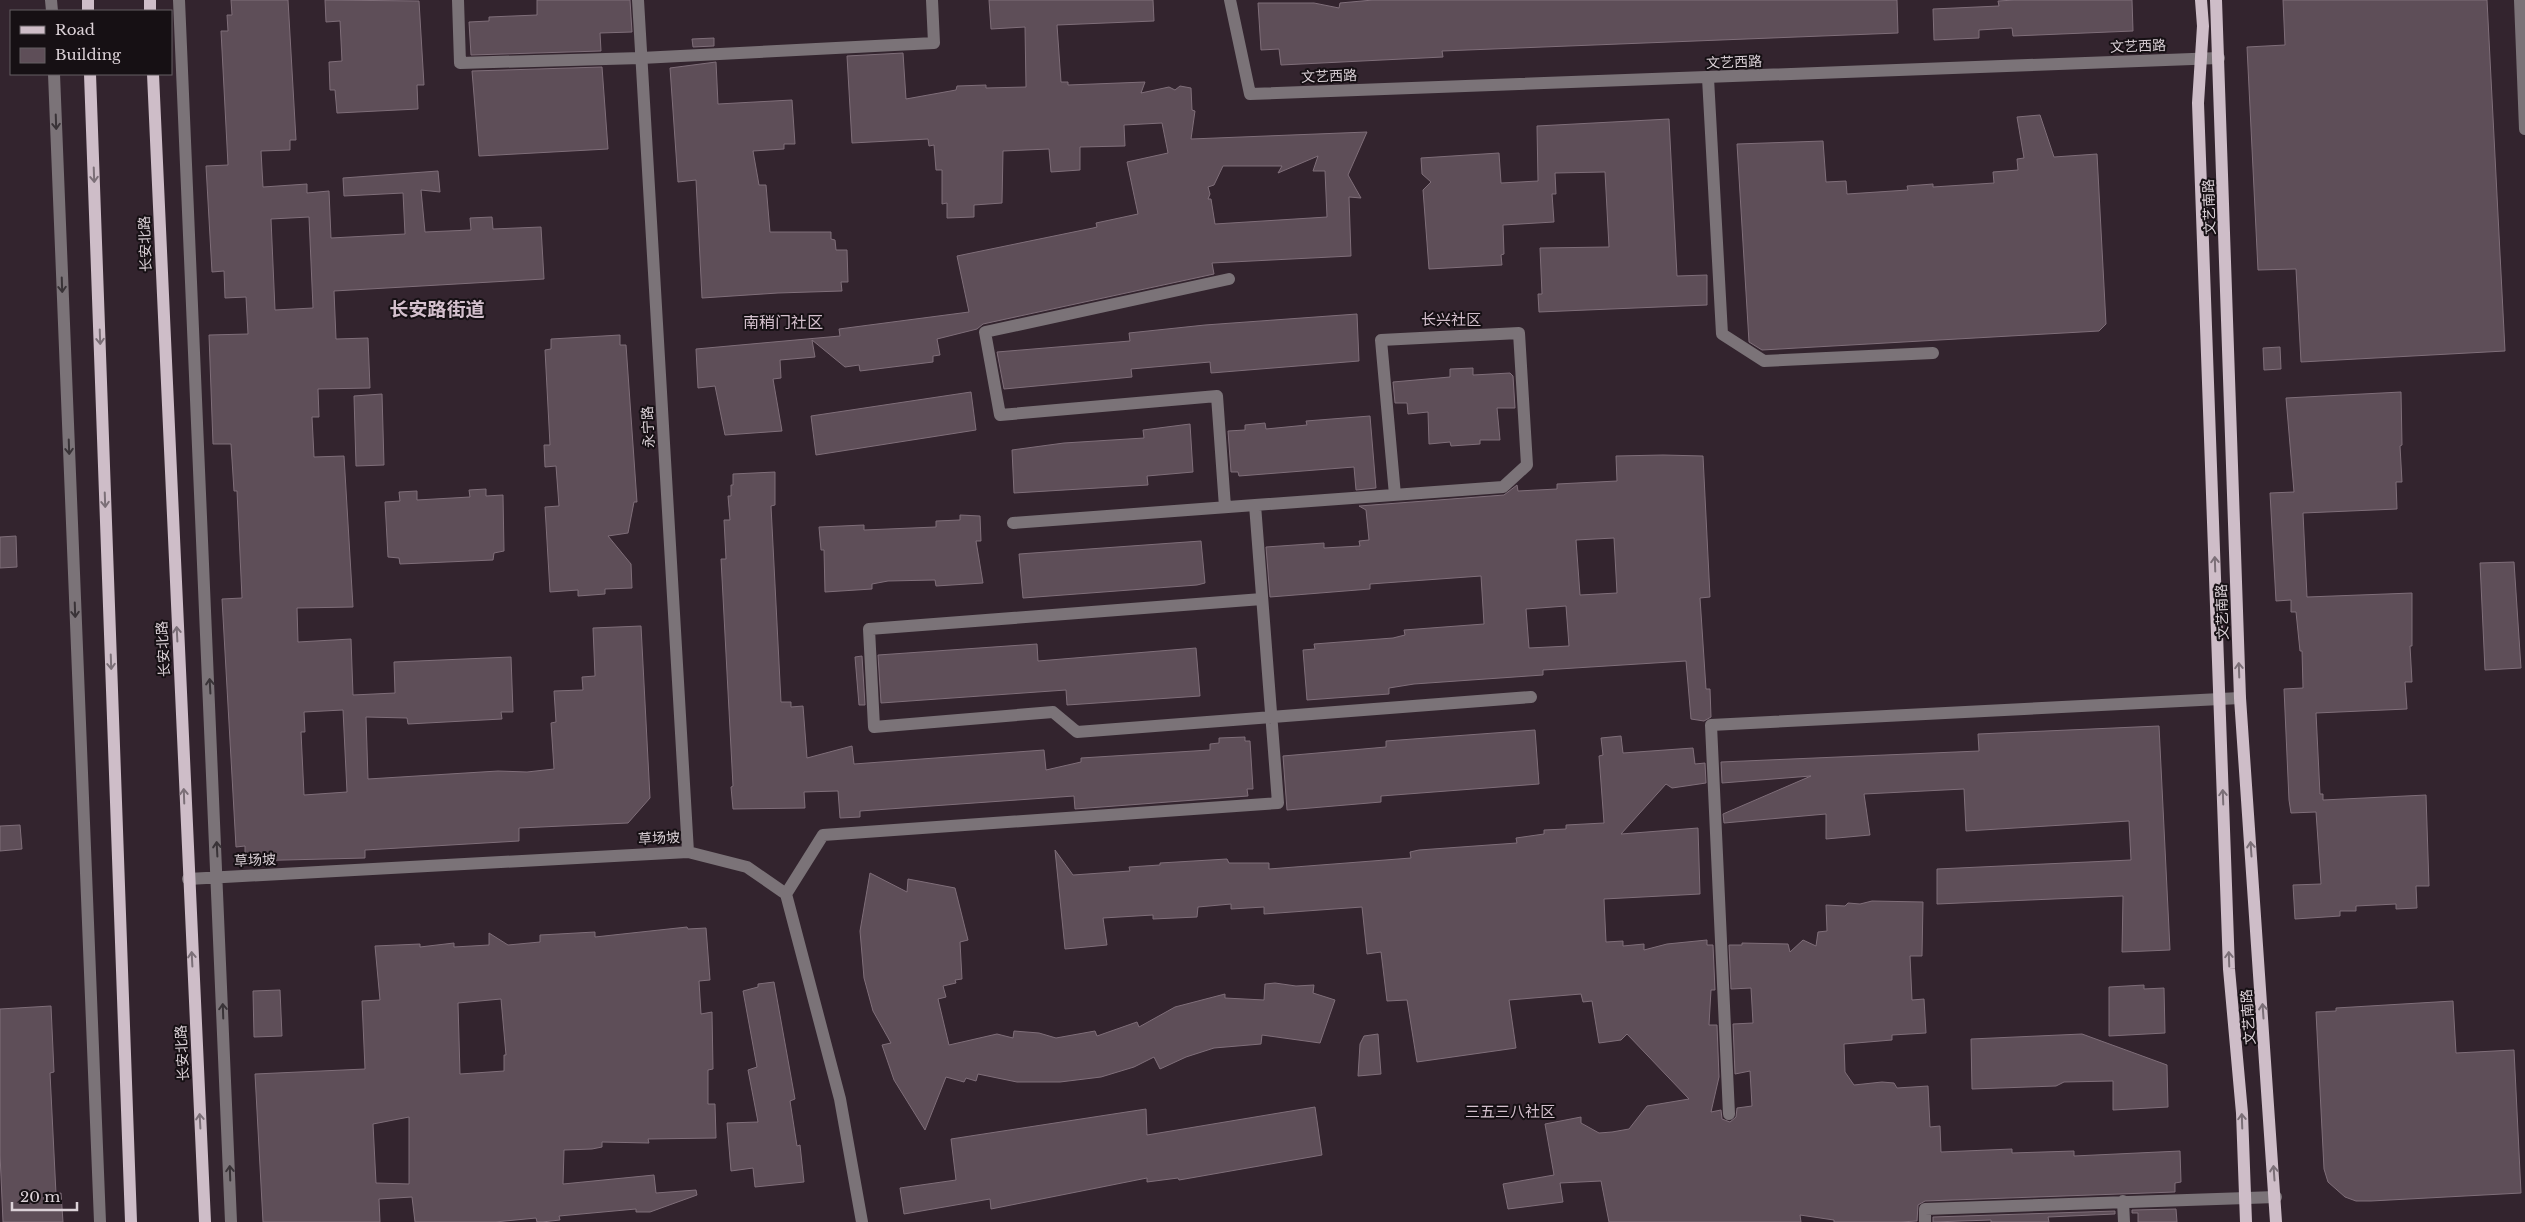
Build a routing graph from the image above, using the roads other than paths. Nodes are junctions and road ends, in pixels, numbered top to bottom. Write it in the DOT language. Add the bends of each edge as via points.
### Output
graph roads {
  1 [pos="179,0"];
  2 [pos="458,0"];
  3 [pos="638,0"];
  4 [pos="932,0"];
  5 [pos="1230,0"];
  6 [pos="2201,0"];
  7 [pos="2216,0"];
  8 [pos="2520,0"];
  9 [pos="641,58"];
  10 [pos="2219,58"];
  11 [pos="2201,59"];
  12 [pos="54,75"];
  13 [pos="90,75"];
  14 [pos="153,75"];
  15 [pos="1708,78"];
  16 [pos="2525,130"];
  17 [pos="1229,279"];
  18 [pos="1933,353"];
  19 [pos="1395,495"];
  20 [pos="1255,505"];
  21 [pos="1225,508"];
  22 [pos="1013,523"];
  23 [pos="1262,599"];
  24 [pos="1531,697"];
  25 [pos="2240,698"];
  26 [pos="2220,700"];
  27 [pos="1271,718"];
  28 [pos="688,852"];
  29 [pos="218,877"];
  30 [pos="188,879"];
  31 [pos="786,894"];
  32 [pos="1730,1114"];
  33 [pos="2276,1197"];
  34 [pos="2245,1198"];
  35 [pos="2123,1201"];
  36 [pos="100,1222"];
  37 [pos="131,1222"];
  38 [pos="205,1222"];
  39 [pos="232,1222"];
  40 [pos="862,1222"];
  41 [pos="1925,1222"];
  42 [pos="2124,1222"];
  43 [pos="2246,1222"];
  44 [pos="2276,1222"];
  29 -- 1 [label="street, one-way"];
  2 -- 9 [label="street" via="460,63"];
  3 -- 9 [label="street, 永宁路"];
  4 -- 9 [label="street" via="934,43"];
  5 -- 15 [label="street, 文艺西路" via="1250,94"];
  6 -- 11 [label="main road, 文艺南路"];
  7 -- 10 [label="main road, 文艺南路"];
  8 -- 16 [label="street"];
  9 -- 28 [label="street, 永宁路"];
  10 -- 11 [label="street, 文艺西路"];
  25 -- 10 [label="main road, 文艺南路, one-way"];
  11 -- 15 [label="street, 文艺西路"];
  26 -- 11 [label="main road, 文艺南路, one-way" via="2198,103"];
  12 -- 36 [label="street, one-way"];
  13 -- 37 [label="main road, one-way"];
  30 -- 14 [label="main road, 长安北路, one-way"];
  15 -- 18 [label="street" via="1722,334 1764,361"];
  17 -- 21 [label="street" via="985,332 1000,415 1217,396"];
  19 -- 19 [label="street" via="1503,488 1527,465 1519,333 1380,340"];
  19 -- 20 [label="street"];
  20 -- 21 [label="street"];
  20 -- 23 [label="street"];
  21 -- 22 [label="street"];
  23 -- 27 [label="street"];
  23 -- 27 [label="street" via="869,629 874,727 1053,712 1077,732"];
  24 -- 27 [label="street"];
  25 -- 26 [label="street"];
  33 -- 25 [label="main road, 文艺南路, one-way"];
  26 -- 32 [label="street" via="1711,725"];
  34 -- 26 [label="main road, 文艺南路, one-way" via="2242,1113 2229,968"];
  27 -- 31 [label="street" via="1278,803 823,835"];
  28 -- 29 [label="street, 草场坡"];
  28 -- 31 [label="street, 草场坡" via="747,867"];
  29 -- 30 [label="street, 草场坡"];
  39 -- 29 [label="street, one-way"];
  38 -- 30 [label="main road, 长安北路, one-way"];
  31 -- 40 [label="street" via="840,1099"];
  33 -- 34 [label="street"];
  33 -- 44 [label="main road, 文艺南路"];
  34 -- 35 [label="street"];
  34 -- 43 [label="main road, 文艺南路"];
  35 -- 41 [label="street" via="1925,1209"];
  35 -- 42 [label="street"];
}
